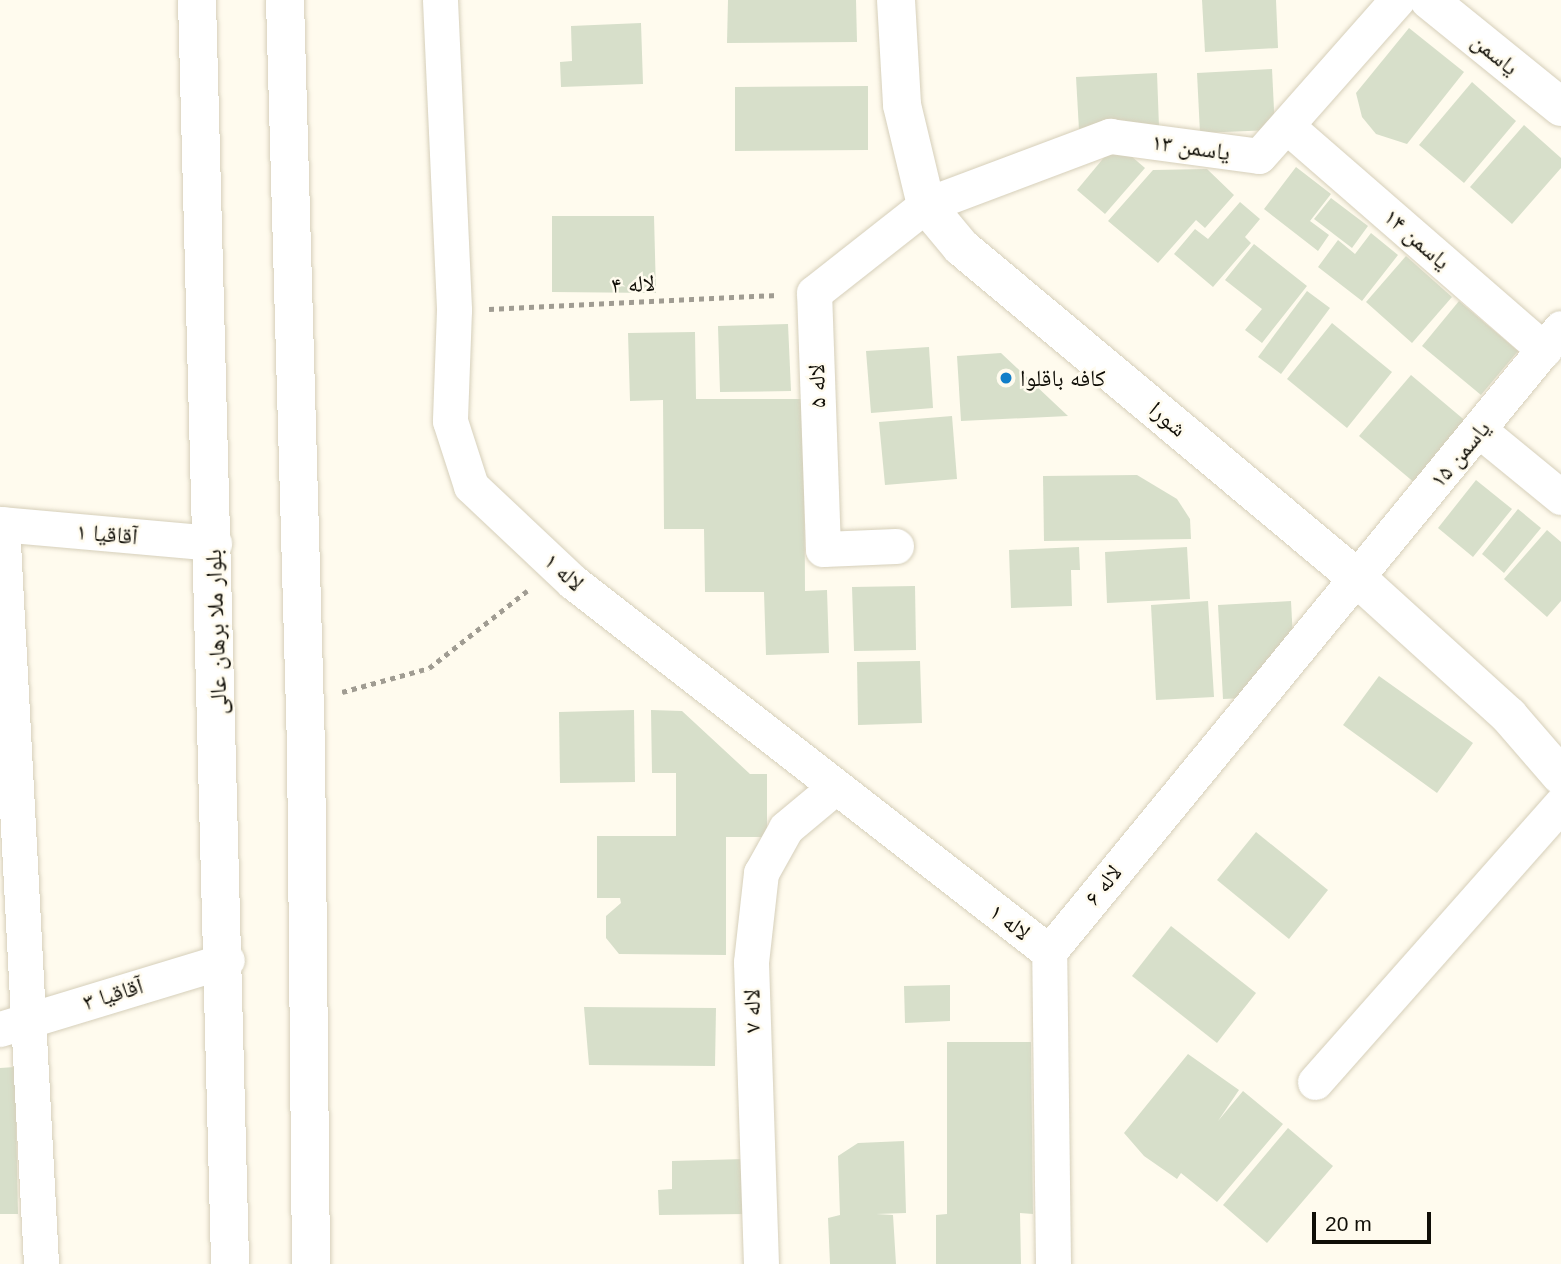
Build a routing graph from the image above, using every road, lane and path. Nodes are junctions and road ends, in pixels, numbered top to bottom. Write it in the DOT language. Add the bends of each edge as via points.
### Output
graph roads {
  1 [pos="197,0"];
  2 [pos="285,0"];
  3 [pos="440,0"];
  4 [pos="897,0"];
  5 [pos="1397,0"];
  6 [pos="1429,0"];
  7 [pos="1561,107"];
  8 [pos="1289,128"];
  9 [pos="926,205"];
  10 [pos="814,293"];
  11 [pos="454,310"];
  12 [pos="1553,339"];
  13 [pos="1479,430"];
  14 [pos="1561,497"];
  15 [pos="1,524"];
  16 [pos="214,543"];
  17 [pos="896,547"];
  18 [pos="559,568"];
  19 [pos="1357,578"];
  20 [pos="306,745"];
  21 [pos="8,748"];
  22 [pos="1561,776"];
  23 [pos="834,788"];
  24 [pos="1561,804"];
  25 [pos="1049,951"];
  26 [pos="226,960"];
  27 [pos="15,1024"];
  28 [pos="1315,1082"];
  29 [pos="41,1264"];
  30 [pos="230,1264"];
  31 [pos="312,1264"];
  32 [pos="761,1264"];
  33 [pos="1053,1264"];
  1 -- 16 [label="main road, بلوار ملا برهان عالی"];
  2 -- 20 [label="main road"];
  3 -- 11 [label="street, لاله ۱"];
  4 -- 9 [label="main road, شورا" via="902,105"];
  5 -- 8 [label="street, یاسمن ۱۳"];
  6 -- 7 [label="main road, یاسمن"];
  8 -- 9 [label="street, یاسمن ۱۳" via="1259,156 1110,136"];
  8 -- 12 [label="street, یاسمن ۱۴"];
  9 -- 10 [label="street"];
  9 -- 19 [label="main road, شورا" via="961,247"];
  10 -- 11 [label="path, لاله ۴"];
  10 -- 17 [label="street, لاله ۵" via="823,549"];
  11 -- 18 [label="street, لاله ۱" via="450,421 471,486"];
  12 -- 13 [label="street, یاسمن ۱۵"];
  13 -- 14 [label="street"];
  13 -- 19 [label="street, یاسمن ۱۵"];
  15 -- 16 [label="street, آقاقیا ۱"];
  15 -- 21 [label="street"];
  16 -- 26 [label="main road, بلوار ملا برهان عالی"];
  18 -- 20 [label="path" via="429,668 333,694 315,718"];
  18 -- 23 [label="street, لاله ۱"];
  19 -- 22 [label="main road, شورا" via="1509,716"];
  19 -- 25 [label="street, لاله ۶"];
  20 -- 31 [label="main road"];
  21 -- 27 [label="street"];
  23 -- 25 [label="street, لاله ۱"];
  23 -- 32 [label="street, لاله ۷" via="786,828 761,873 751,962"];
  24 -- 28 [label="street"];
  25 -- 33 [label="street"];
  26 -- 27 [label="street, آقاقیا ۳"];
  26 -- 30 [label="main road, بلوار ملا برهان عالی"];
  27 -- 29 [label="street"];
}
